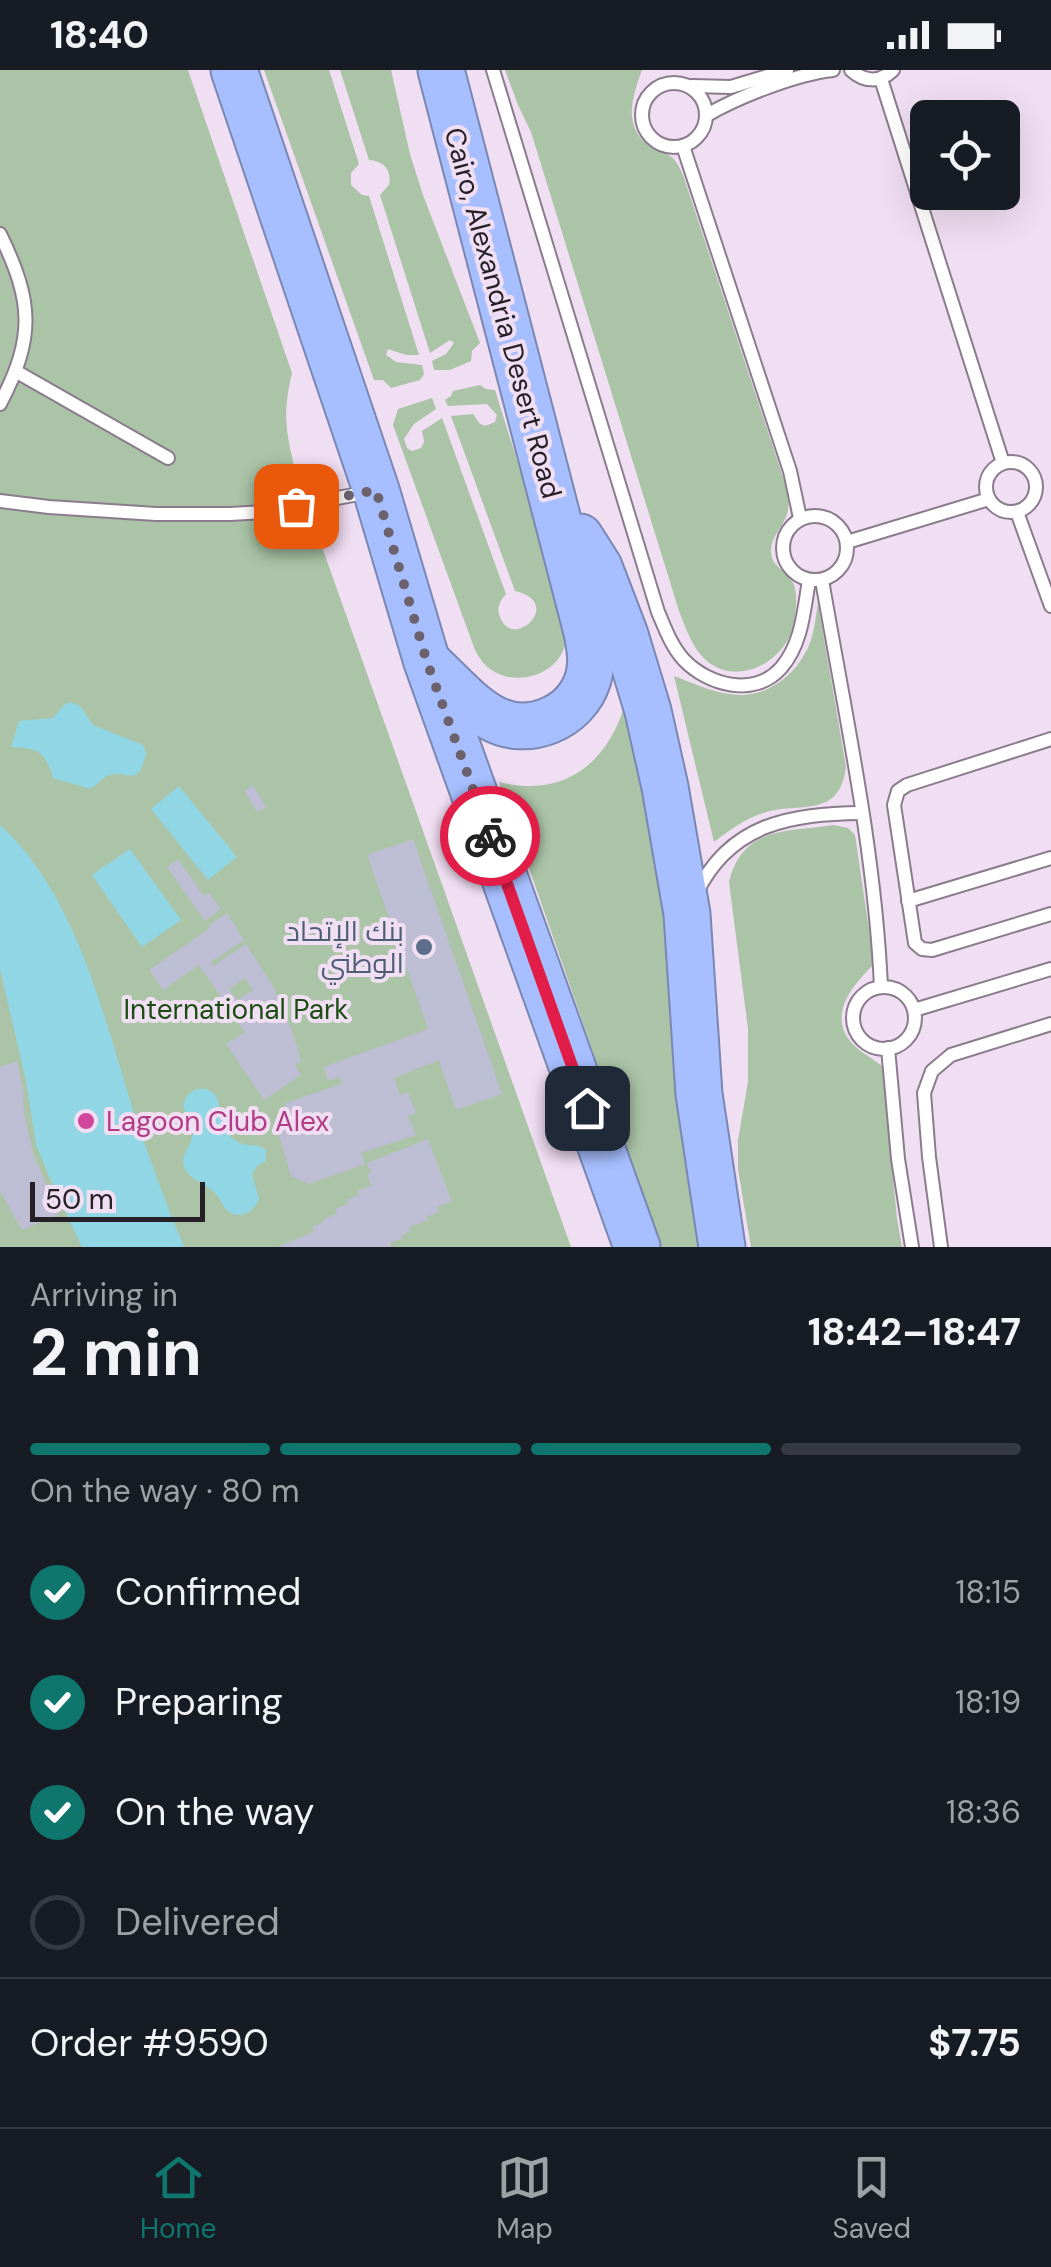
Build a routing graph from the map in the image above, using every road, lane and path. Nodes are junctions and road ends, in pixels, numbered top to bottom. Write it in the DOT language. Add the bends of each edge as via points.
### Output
graph roads {
  1 [pos="234,70"];
  2 [pos="441,70"];
  3 [pos="493,70"];
  4 [pos="787,70"];
  5 [pos="833,70"];
  6 [pos="851,70"];
  7 [pos="893,70"];
  8 [pos="662,77"];
  9 [pos="881,79"];
  10 [pos="688,86"];
  11 [pos="706,115"];
  12 [pos="683,146"];
  13 [pos="0,234"];
  14 [pos="17,372"];
  15 [pos="0,404"];
  16 [pos="168,458"];
  17 [pos="1003,463"];
  18 [pos="1051,470"];
  19 [pos="1034,474"];
  20 [pos="376,490"];
  21 [pos="989,499"];
  22 [pos="0,502"];
  23 [pos="1017,512"];
  24 [pos="556,516"];
  25 [pos="800,518"];
  26 [pos="847,542"];
  27 [pos="815,580"];
  28 [pos="1051,606"];
  29 [pos="427,662"];
  30 [pos="1051,739"];
  31 [pos="862,813"];
  32 [pos="1051,858"];
  33 [pos="908,900"];
  34 [pos="688,914"];
  35 [pos="1051,914"];
  36 [pos="1051,969"];
  37 [pos="881,986"];
  38 [pos="914,1010"];
  39 [pos="1051,1024"];
  40 [pos="888,1048"];
  41 [pos="636,1247"];
  42 [pos="722,1247"];
  43 [pos="912,1247"];
  44 [pos="942,1247"];
  1 -- 20 [label="highway"];
  2 -- 24 [label="highway, Cairo, Alexandria Desert Road"];
  3 -- 27 [label="lane" via="670,641 709,679 764,682 795,646"];
  4 -- 10 [label="lane" via="732,88"];
  5 -- 11 [label="lane"];
  6 -- 9 [label="lane"];
  7 -- 9 [label="lane"];
  8 -- 10 [label="lane"];
  8 -- 12 [label="lane" via="646,98 641,120 661,145"];
  9 -- 17 [label="lane"];
  10 -- 11 [label="lane"];
  11 -- 12 [label="lane" via="700,135"];
  12 -- 25 [label="lane"];
  13 -- 14 [label="lane" via="26,310"];
  14 -- 15 [label="lane"];
  14 -- 16 [label="lane"];
  17 -- 19 [label="lane"];
  17 -- 21 [label="lane" via="988,478"];
  18 -- 19 [label="lane"];
  19 -- 23 [label="lane" via="1035,498"];
  20 -- 22 [label="lane" via="230,514"];
  20 -- 29 [label="highway"];
  21 -- 23 [label="lane" via="996,508"];
  21 -- 26 [label="lane"];
  23 -- 28 [label="lane"];
  24 -- 29 [label="highway" via="590,649 580,696 556,718 508,724 478,709"];
  24 -- 34 [label="highway, Cairo, Alexandria Desert Road" via="582,538 599,567 637,673"];
  25 -- 26 [label="lane" via="833,521"];
  25 -- 27 [label="lane" via="788,530 783,554 797,575"];
  26 -- 27 [label="lane" via="842,566"];
  27 -- 31 [label="lane"];
  29 -- 41 [label="highway"];
  30 -- 33 [label="lane" via="898,792 894,805"];
  31 -- 34 [label="lane" via="799,817 746,835 710,868"];
  31 -- 37 [label="lane"];
  32 -- 33 [label="lane"];
  33 -- 35 [label="lane" via="914,942 932,950"];
  34 -- 42 [label="highway, Cairo, Alexandria Desert Road" via="699,1094"];
  36 -- 38 [label="lane"];
  37 -- 38 [label="lane" via="906,995"];
  37 -- 40 [label="lane" via="865,993 852,1016 863,1040"];
  38 -- 40 [label="lane" via="910,1035"];
  39 -- 44 [label="lane" via="951,1055 926,1082 928,1157"];
  40 -- 43 [label="lane"];
}
